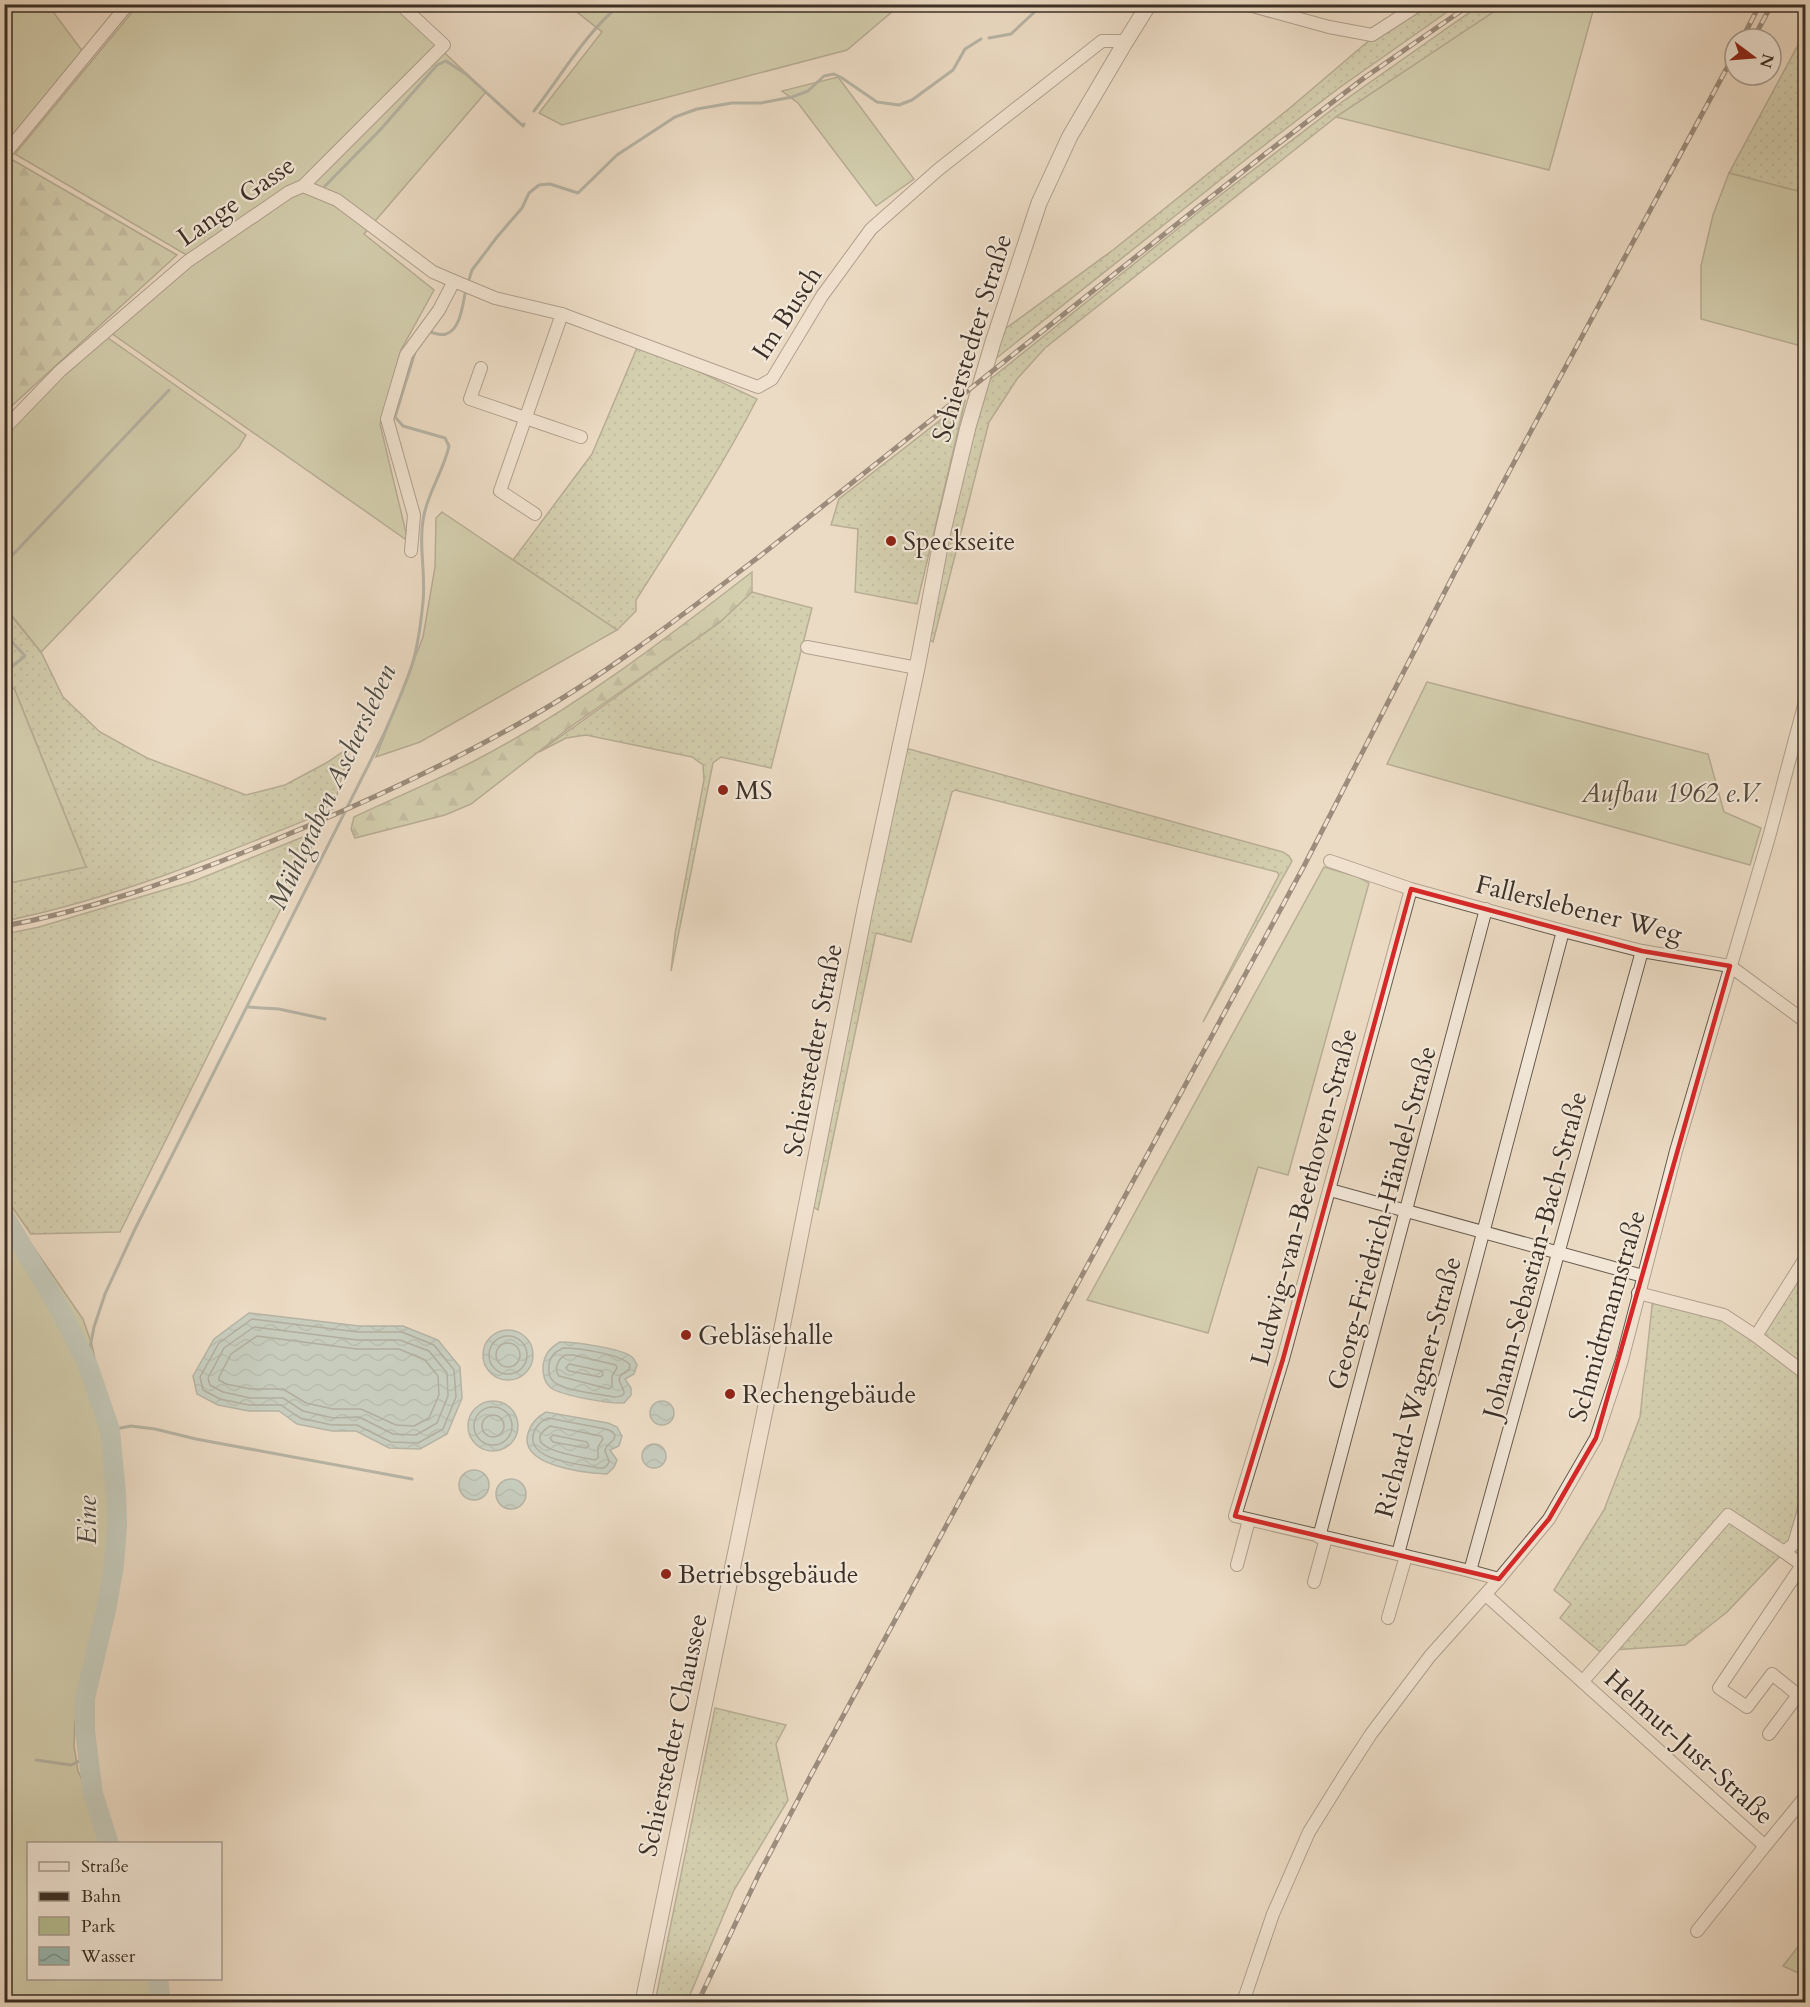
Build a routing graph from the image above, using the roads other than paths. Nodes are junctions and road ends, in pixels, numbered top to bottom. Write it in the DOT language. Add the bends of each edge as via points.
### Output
graph roads {
  1 [pos="128,4"];
  2 [pos="400,4"];
  3 [pos="1149,4"];
  4 [pos="1245,4"];
  5 [pos="1420,4"];
  6 [pos="1126,41"];
  7 [pos="4,155"];
  8 [pos="303,186"];
  9 [pos="462,284"];
  10 [pos="562,314"];
  11 [pos="481,368"];
  12 [pos="525,418"];
  13 [pos="4,429"];
  14 [pos="581,437"];
  15 [pos="535,514"];
  16 [pos="411,551"];
  17 [pos="807,647"];
  18 [pos="917,668"];
  19 [pos="1806,698"];
  20 [pos="1329,861"];
  21 [pos="1411,889"];
  22 [pos="1486,909"];
  23 [pos="1563,931"];
  24 [pos="1642,951"];
  25 [pos="1730,966"];
  26 [pos="1806,1022"];
  27 [pos="1330,1190"];
  28 [pos="1407,1212"];
  29 [pos="1482,1232"];
  30 [pos="1560,1252"];
  31 [pos="1806,1257"];
  32 [pos="1643,1276"];
  33 [pos="1638,1293"];
  34 [pos="1756,1336"];
  35 [pos="1804,1375"];
  36 [pos="759,1442"];
  37 [pos="1806,1503"];
  38 [pos="1249,1520"];
  39 [pos="1322,1538"];
  40 [pos="1784,1552"];
  41 [pos="1402,1555"];
  42 [pos="1237,1565"];
  43 [pos="1470,1570"];
  44 [pos="1499,1579"];
  45 [pos="1314,1582"];
  46 [pos="1486,1595"];
  47 [pos="1388,1618"];
  48 [pos="1583,1681"];
  49 [pos="1769,1734"];
  50 [pos="1806,1796"];
  51 [pos="1765,1846"];
  52 [pos="1697,1931"];
  53 [pos="643,2002"];
  54 [pos="1243,2002"];
  1 -- 7 [label="street"];
  2 -- 8 [label="street, Lange Gasse" via="444,45"];
  3 -- 6 [label="street, Schierstedter Straße"];
  4 -- 5 [label="street" via="1372,35"];
  6 -- 10 [label="street, Im Busch" via="1102,40 939,169 871,229 822,296 772,379 758,387"];
  6 -- 18 [label="street, Schierstedter Straße" via="1070,136 1039,203 1017,268 968,428 943,531"];
  8 -- 9 [label="street, Im Busch" via="337,200 433,272"];
  8 -- 13 [label="street, Lange Gasse" via="188,261 60,370"];
  9 -- 10 [label="street, Im Busch" via="495,298"];
  9 -- 16 [label="street" via="406,355 387,419 414,514"];
  10 -- 12 [label="street"];
  11 -- 12 [label="street" via="470,399"];
  12 -- 14 [label="street"];
  12 -- 15 [label="street" via="500,491"];
  17 -- 18 [label="street"];
  18 -- 36 [label="street, Schierstedter Straße"];
  19 -- 25 [label="street, Schmidtmannstraße"];
  20 -- 21 [label="street, Fallerslebener Weg"];
  21 -- 22 [label="street, Fallerslebener Weg"];
  21 -- 27 [label="street, Ludwig-van-Beethoven-Straße"];
  22 -- 23 [label="street, Fallerslebener Weg"];
  22 -- 28 [label="street, Georg-Friedrich-Händel-Straße"];
  23 -- 24 [label="street, Fallerslebener Weg"];
  23 -- 29 [label="street, Richard-Wagner-Straße"];
  24 -- 25 [label="street, Fallerslebener Weg"];
  24 -- 30 [label="street, Johann-Sebastian-Bach-Straße"];
  25 -- 26 [label="street, Fallerslebener Weg"];
  25 -- 32 [label="street, Schmidtmannstraße"];
  27 -- 28 [label="street, Richard-Wagner-Straße"];
  27 -- 38 [label="street, Ludwig-van-Beethoven-Straße" via="1284,1359 1235,1516"];
  28 -- 29 [label="street, Richard-Wagner-Straße"];
  28 -- 39 [label="street, Georg-Friedrich-Händel-Straße"];
  29 -- 30 [label="street, Richard-Wagner-Straße"];
  29 -- 41 [label="street, Richard-Wagner-Straße"];
  30 -- 32 [label="street, Richard-Wagner-Straße"];
  30 -- 43 [label="street, Johann-Sebastian-Bach-Straße"];
  31 -- 34 [label="street"];
  32 -- 33 [label="street, Schmidtmannstraße"];
  33 -- 34 [label="street" via="1724,1315"];
  33 -- 44 [label="street, Schmidtmannstraße" via="1622,1360 1596,1438 1549,1519"];
  34 -- 35 [label="street"];
  36 -- 53 [label="street, Schierstedter Chaussee"];
  37 -- 40 [label="street" via="1794,1544"];
  38 -- 39 [label="street"];
  38 -- 42 [label="street"];
  39 -- 41 [label="street"];
  39 -- 45 [label="street, Georg-Friedrich-Händel-Straße"];
  40 -- 48 [label="street, Helmut-Just-Straße" via="1728,1515"];
  40 -- 49 [label="street" via="1802,1565 1719,1688 1747,1707 1772,1674 1798,1695"];
  41 -- 43 [label="street"];
  41 -- 47 [label="street, Richard-Wagner-Straße"];
  43 -- 44 [label="street"];
  44 -- 46 [label="street, Schmidtmannstraße"];
  46 -- 48 [label="street, Helmut-Just-Straße"];
  46 -- 54 [label="street, Schmidtmannstraße" via="1430,1656 1371,1734 1309,1833 1273,1914"];
  48 -- 51 [label="street, Helmut-Just-Straße"];
  50 -- 51 [label="street, Helmut-Just-Straße"];
  51 -- 52 [label="street, Helmut-Just-Straße"];
}
